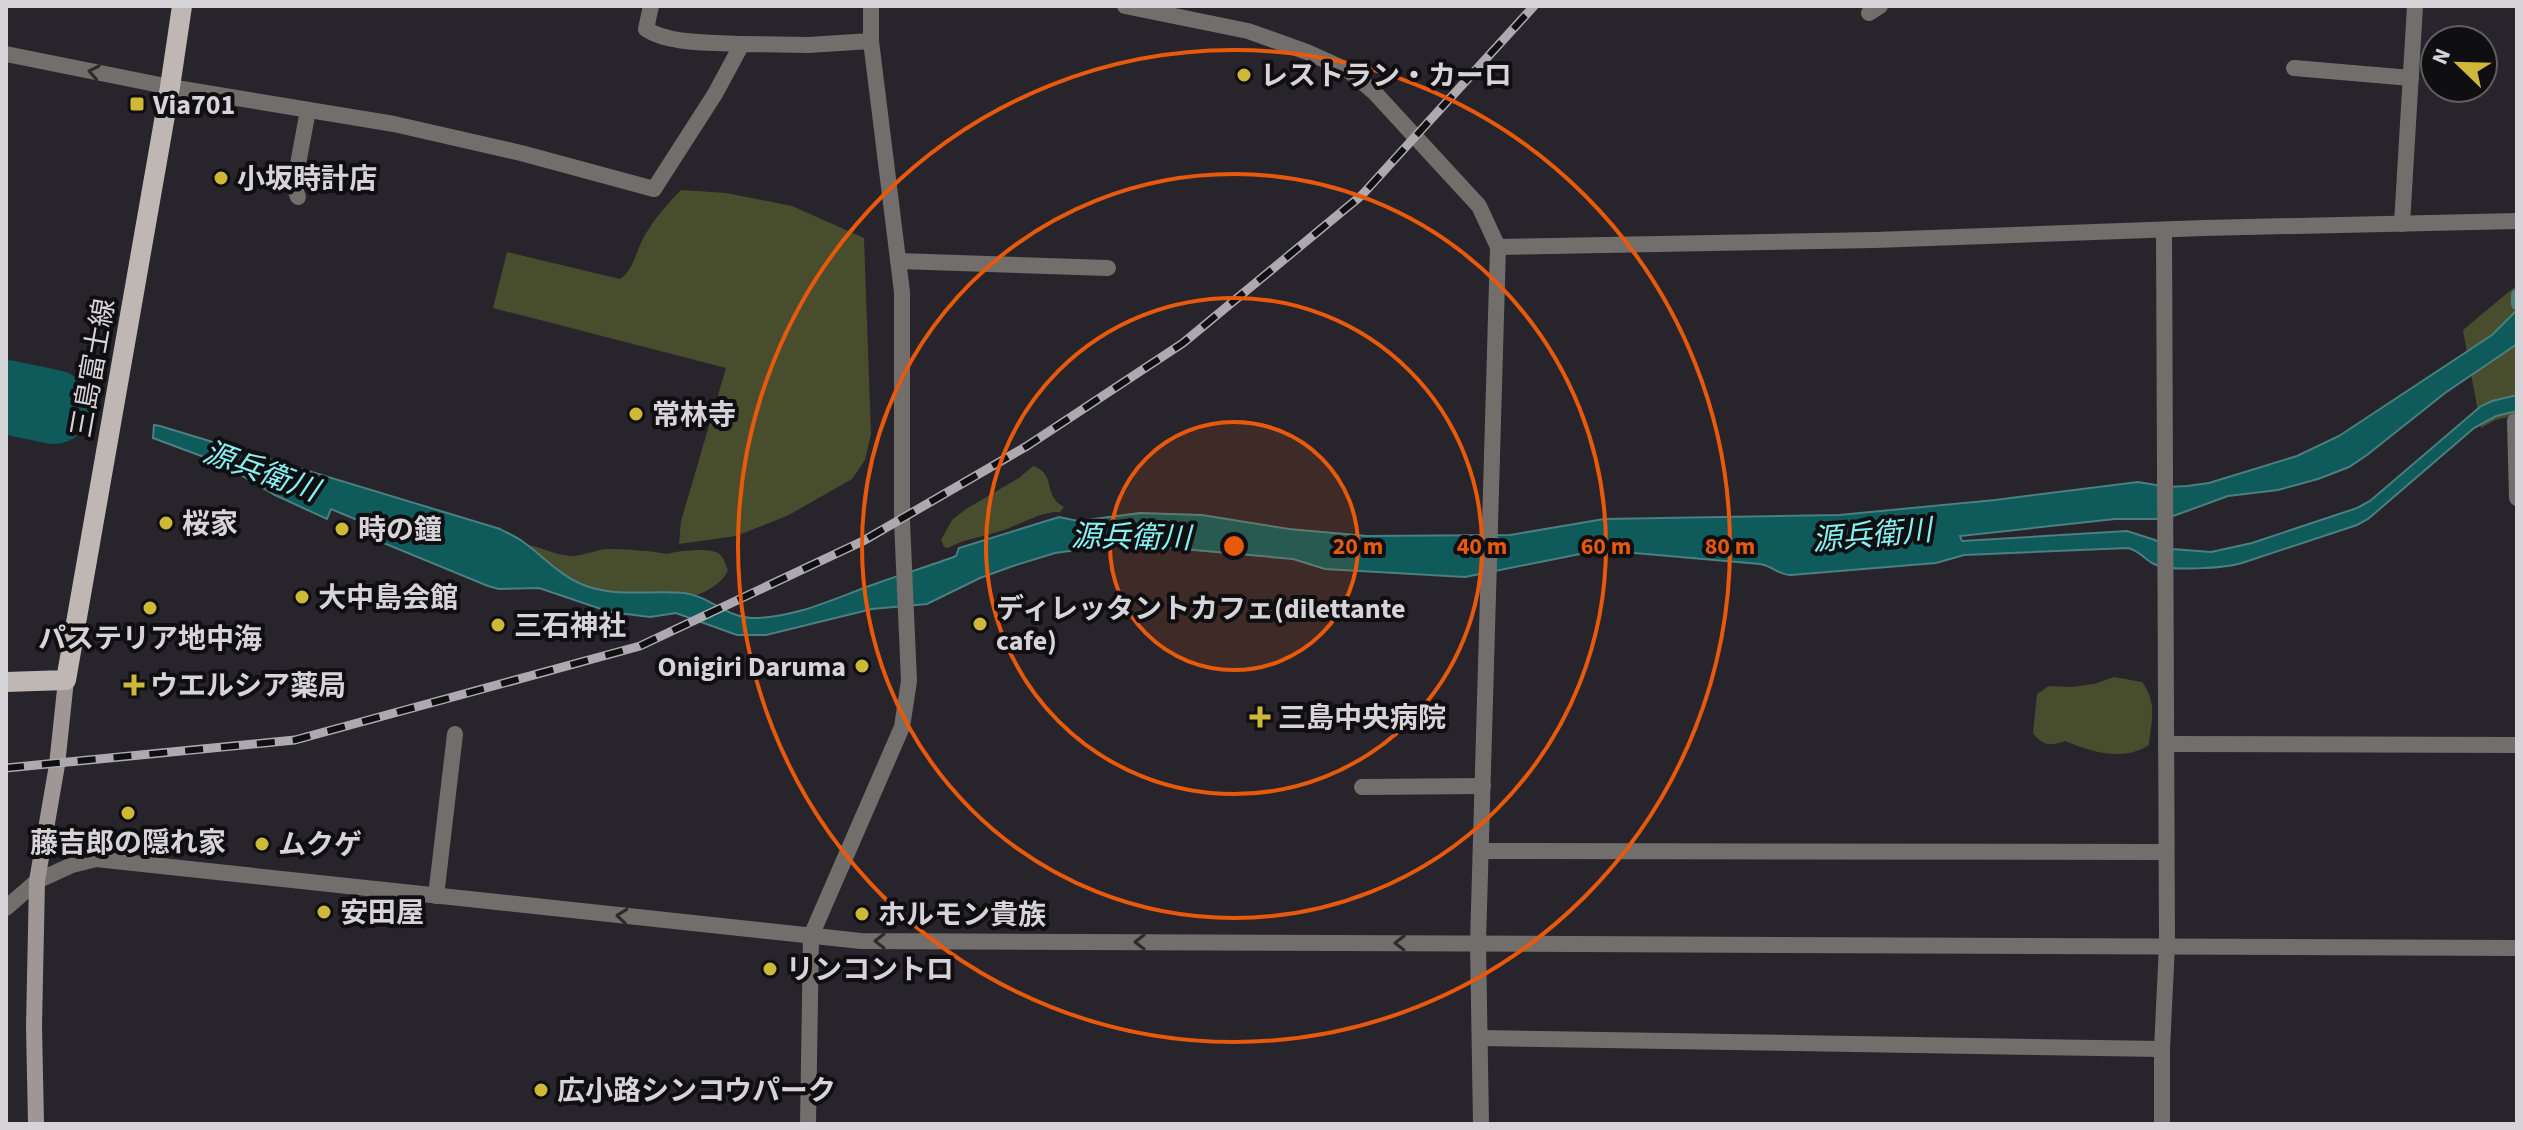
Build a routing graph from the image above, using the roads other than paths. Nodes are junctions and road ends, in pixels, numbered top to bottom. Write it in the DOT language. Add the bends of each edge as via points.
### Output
graph roads {
  1 [pos="182,6"];
  2 [pos="651,6"];
  3 [pos="871,6"];
  4 [pos="1125,6"];
  5 [pos="2415,6"];
  6 [pos="871,41"];
  7 [pos="742,44"];
  8 [pos="6,54"];
  9 [pos="2294,68"];
  10 [pos="2411,78"];
  11 [pos="170,87"];
  12 [pos="308,110"];
  13 [pos="298,197"];
  14 [pos="2517,221"];
  15 [pos="2402,224"];
  16 [pos="2164,230"];
  17 [pos="1498,247"];
  18 [pos="898,261"];
  19 [pos="1108,268"];
  20 [pos="2515,421"];
  21 [pos="2517,498"];
  22 [pos="66,680"];
  23 [pos="6,682"];
  24 [pos="455,734"];
  25 [pos="2166,744"];
  26 [pos="2517,745"];
  27 [pos="1483,786"];
  28 [pos="1362,787"];
  29 [pos="1481,851"];
  30 [pos="2165,852"];
  31 [pos="37,881"];
  32 [pos="436,896"];
  33 [pos="6,908"];
  34 [pos="811,936"];
  35 [pos="1478,943"];
  36 [pos="2167,945"];
  37 [pos="2517,948"];
  38 [pos="1481,1038"];
  39 [pos="2162,1049"];
  40 [pos="36,1124"];
  41 [pos="808,1124"];
  42 [pos="1481,1124"];
  43 [pos="2162,1124"];
  1 -- 11 [label="main road, 三島富士線"];
  2 -- 7 [label="street" via="646,29 652,33"];
  3 -- 6 [label="street"];
  4 -- 17 [label="street" via="1248,31 1349,71 1479,206"];
  5 -- 10 [label="street"];
  6 -- 7 [label="street"];
  6 -- 18 [label="street"];
  7 -- 12 [label="street" via="654,189 408,127"];
  11 -- 8 [label="street, one-way"];
  9 -- 10 [label="street"];
  10 -- 15 [label="street"];
  11 -- 12 [label="street"];
  11 -- 22 [label="main road, 三島富士線"];
  12 -- 13 [label="street" via="294,186"];
  14 -- 15 [label="street"];
  15 -- 16 [label="street"];
  16 -- 17 [label="street"];
  16 -- 25 [label="street"];
  17 -- 27 [label="street"];
  18 -- 19 [label="street"];
  18 -- 34 [label="street" via="909,681 902,727"];
  20 -- 21 [label="street"];
  22 -- 23 [label="main road"];
  22 -- 31 [label="main road"];
  24 -- 32 [label="street"];
  25 -- 26 [label="street"];
  25 -- 30 [label="street"];
  27 -- 28 [label="street"];
  27 -- 29 [label="street"];
  29 -- 30 [label="street"];
  29 -- 35 [label="street"];
  30 -- 36 [label="street"];
  31 -- 32 [label="street" via="96,859"];
  31 -- 33 [label="street"];
  31 -- 40 [label="main road"];
  34 -- 32 [label="street, one-way"];
  35 -- 34 [label="street, one-way" via="877,941"];
  34 -- 41 [label="street"];
  35 -- 36 [label="street"];
  35 -- 38 [label="street"];
  36 -- 37 [label="street"];
  36 -- 39 [label="street"];
  38 -- 39 [label="street"];
  38 -- 42 [label="street"];
  39 -- 43 [label="street"];
}
